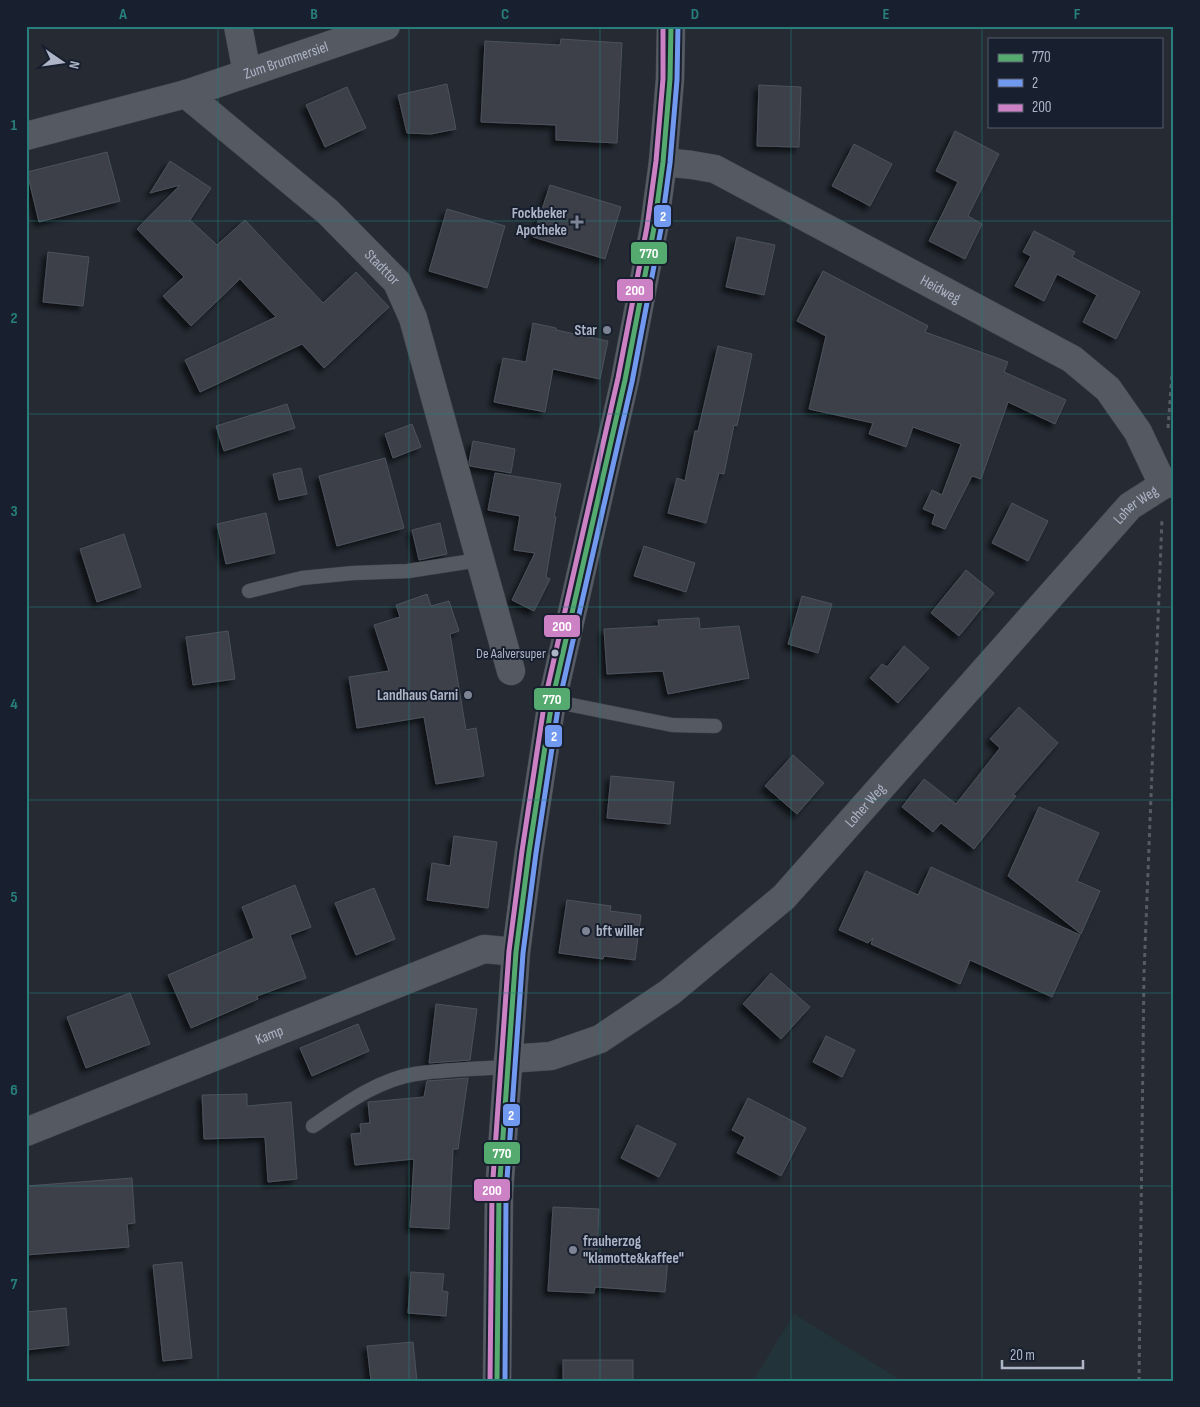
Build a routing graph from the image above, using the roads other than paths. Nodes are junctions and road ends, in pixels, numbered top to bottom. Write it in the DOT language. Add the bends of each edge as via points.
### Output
graph roads {
  1 [pos="238,26"];
  2 [pos="386,26"];
  3 [pos="671,26"];
  4 [pos="247,73"];
  5 [pos="186,94"];
  6 [pos="26,136"];
  7 [pos="663,162"];
  8 [pos="1168,483"];
  9 [pos="479,560"];
  10 [pos="249,591"];
  11 [pos="511,671"];
  12 [pos="552,701"];
  13 [pos="715,726"];
  14 [pos="516,952"];
  15 [pos="508,1063"];
  16 [pos="312,1126"];
  17 [pos="26,1132"];
  18 [pos="497,1381"];
  1 -- 4 [label="street"];
  2 -- 4 [label="street, Zum Brummersiel"];
  3 -- 7 [label="main road"];
  4 -- 5 [label="street, Zum Brummersiel"];
  5 -- 6 [label="street"];
  5 -- 9 [label="street, Stadttor" via="328,212 397,282 413,318"];
  7 -- 8 [label="street, Heidweg" via="715,169 1072,359 1108,388"];
  7 -- 12 [label="main road" via="626,380"];
  8 -- 15 [label="street, Loher Weg" via="1130,506 784,897 670,992 600,1040 551,1056"];
  9 -- 10 [label="lane" via="408,571 302,578"];
  9 -- 11 [label="street, Stadttor"];
  12 -- 13 [label="lane" via="672,725"];
  12 -- 14 [label="main road"];
  14 -- 15 [label="main road"];
  14 -- 17 [label="street, Kamp" via="484,949"];
  15 -- 16 [label="lane" via="414,1074 391,1080 364,1092"];
  15 -- 18 [label="main road" via="499,1194"];
}
